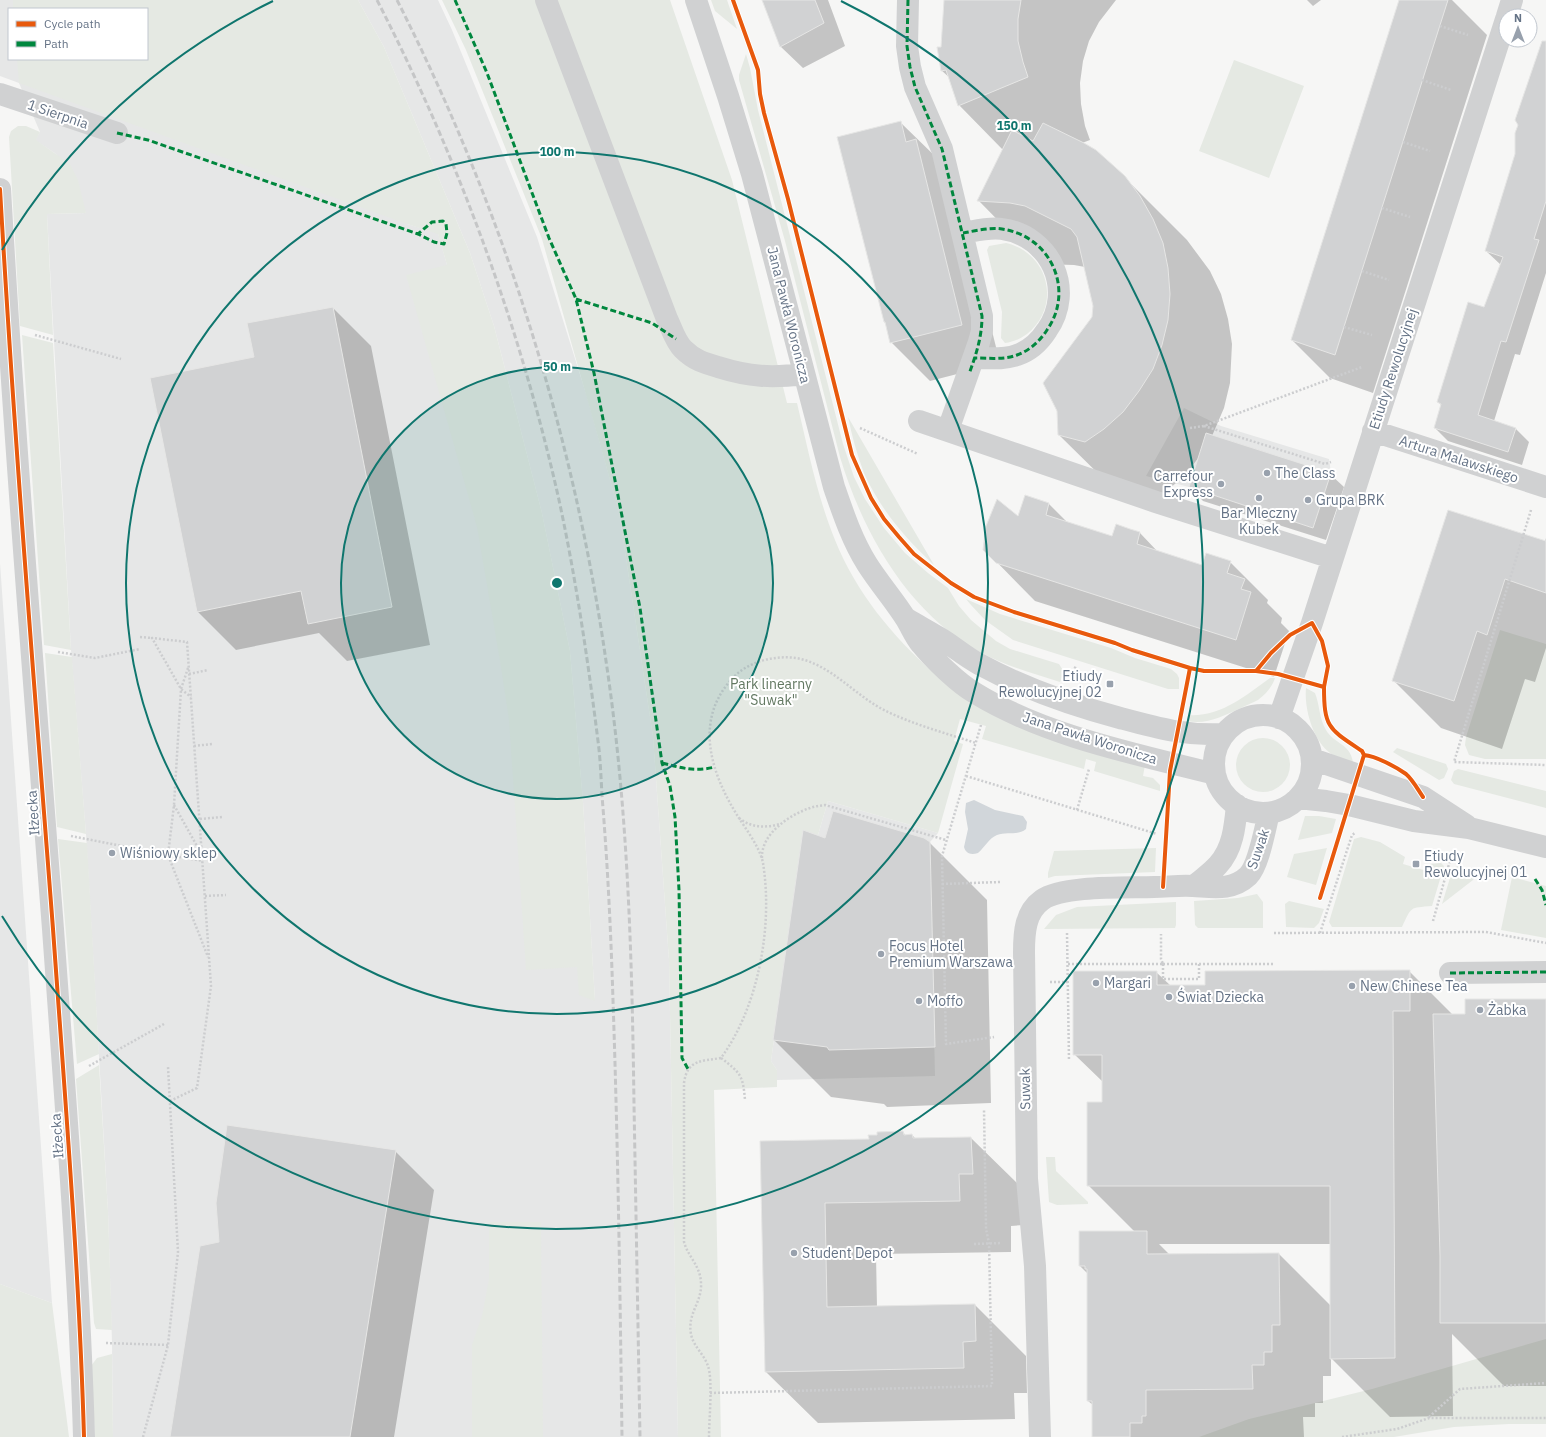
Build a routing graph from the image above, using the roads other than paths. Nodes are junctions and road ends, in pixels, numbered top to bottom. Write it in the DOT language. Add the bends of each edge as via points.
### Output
graph roads {
  1 [pos="546,0"];
  2 [pos="696,0"];
  3 [pos="908,0"];
  4 [pos="1498,44"];
  5 [pos="0,94"];
  6 [pos="117,133"];
  7 [pos="0,188"];
  8 [pos="963,234"];
  9 [pos="974,358"];
  10 [pos="804,374"];
  11 [pos="919,421"];
  12 [pos="948,430"];
  13 [pos="1373,431"];
  14 [pos="1540,495"];
  15 [pos="1332,558"];
  16 [pos="906,618"];
  17 [pos="1279,718"];
  18 [pos="1224,734"];
  19 [pos="1312,759"];
  20 [pos="1215,774"];
  21 [pos="1298,798"];
  22 [pos="1237,806"];
  23 [pos="1269,813"];
  24 [pos="1469,828"];
  25 [pos="1546,847"];
  26 [pos="1194,886"];
  27 [pos="1546,972"];
  28 [pos="1450,973"];
  29 [pos="84,1437"];
  30 [pos="1040,1437"];
  1 -- 10 [label="street" via="667,319 682,348 697,361 739,374 762,377"];
  2 -- 10 [label="street, Jana Pawła Woronicza" via="752,174"];
  3 -- 8 [label="street" via="907,46 910,67 915,87 942,150"];
  4 -- 13 [label="street, Etiudy Rewolucyjnej"];
  5 -- 6 [label="street, 1 Sierpnia"];
  7 -- 29 [label="street, Iłżecka" via="64,1080 81,1344"];
  8 -- 9 [label="street" via="982,316 982,331"];
  8 -- 9 [label="street" via="990,228 1016,232 1030,239 1040,247 1053,266 1059,282 1058,309 1043,337 1033,346 1017,355"];
  9 -- 12 [label="street"];
  10 -- 16 [label="street, Jana Pawła Woronicza" via="828,467 850,532 866,563"];
  11 -- 12 [label="street"];
  12 -- 15 [label="street" via="1156,502"];
  13 -- 14 [label="street, Artura Malawskiego"];
  13 -- 15 [label="street, Etiudy Rewolucyjnej"];
  15 -- 17 [label="street, Etiudy Rewolucyjnej"];
  16 -- 18 [label="street, Jana Pawła Woronicza" via="977,663 1053,698 1161,729 1202,735"];
  16 -- 20 [label="street, Jana Pawła Woronicza" via="921,644 974,693 1048,727 1156,760"];
  17 -- 18 [label="street" via="1267,715 1243,719 1232,725"];
  17 -- 19 [label="street" via="1291,724 1301,734"];
  18 -- 20 [label="street" via="1215,753"];
  19 -- 21 [label="street" via="1306,787"];
  19 -- 24 [label="street" via="1423,797"];
  20 -- 22 [label="street" via="1228,799"];
  21 -- 23 [label="street" via="1285,808"];
  21 -- 24 [label="street" via="1341,804 1414,821"];
  22 -- 23 [label="street" via="1253,812"];
  22 -- 26 [label="street, Suwak" via="1234,832 1224,858"];
  23 -- 26 [label="street, Suwak" via="1256,862 1248,876 1238,884 1223,888"];
  24 -- 25 [label="street"];
  26 -- 30 [label="street, Suwak" via="1062,892 1043,900 1030,914 1026,924 1026,1156 1036,1266"];
  27 -- 28 [label="street"];
}
